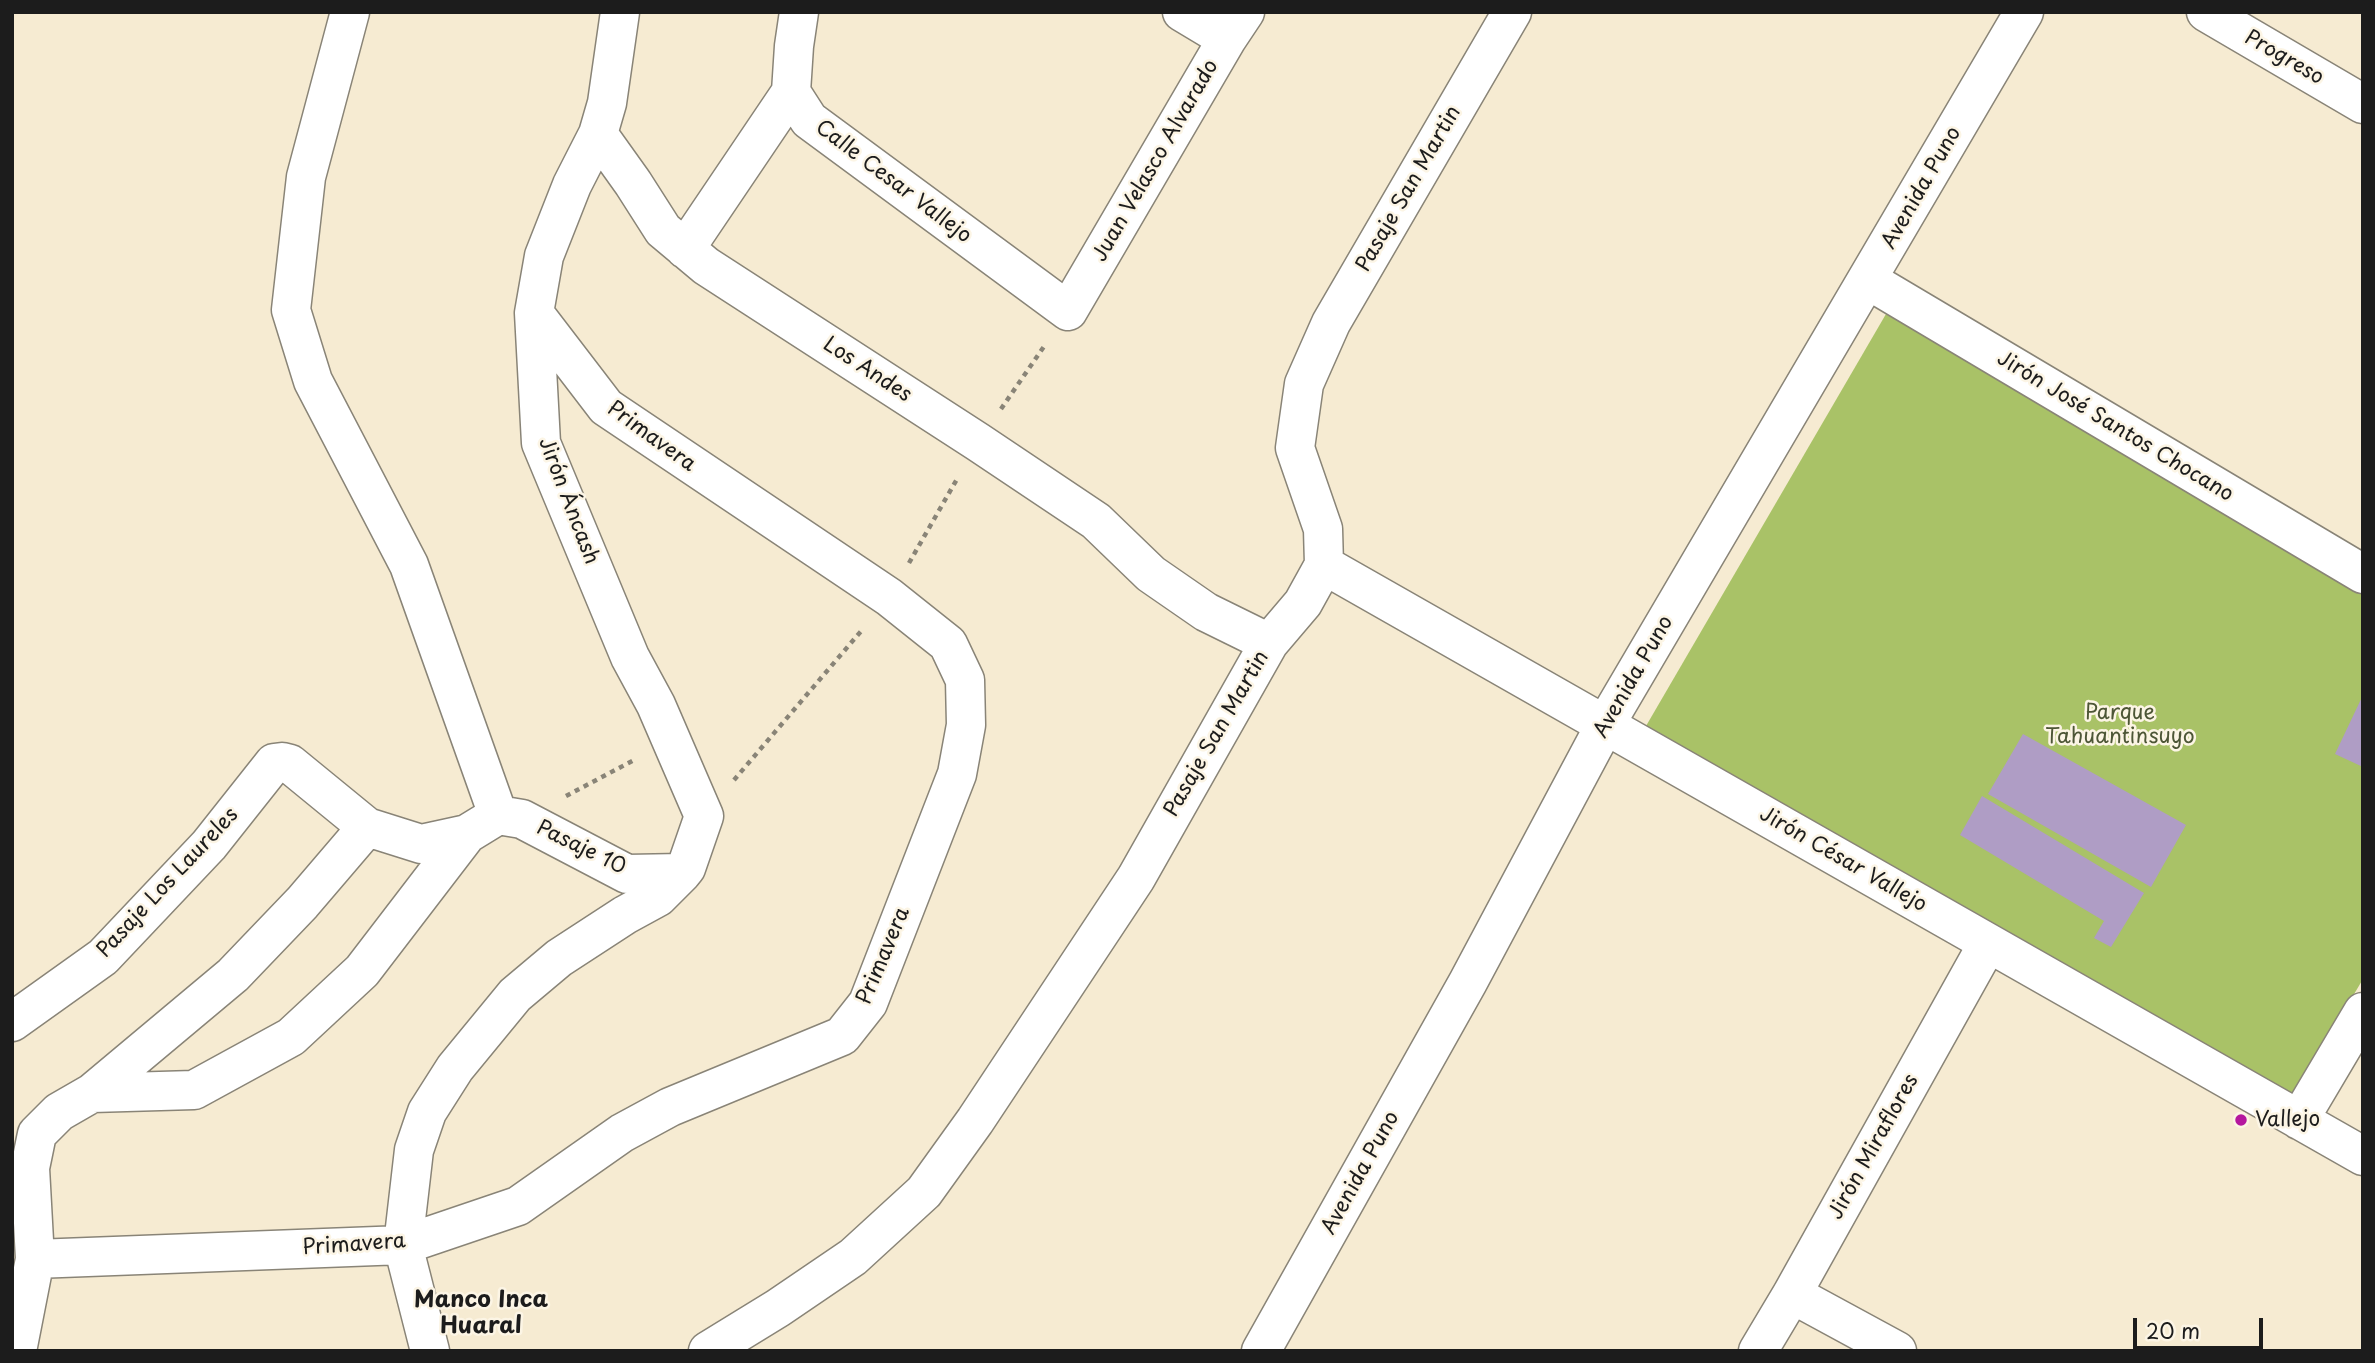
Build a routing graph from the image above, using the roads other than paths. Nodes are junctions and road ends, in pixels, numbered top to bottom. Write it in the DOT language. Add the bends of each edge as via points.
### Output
graph roads {
  1 [pos="351,12"];
  2 [pos="620,12"];
  3 [pos="1182,12"];
  4 [pos="1512,12"];
  5 [pos="2024,12"];
  6 [pos="2206,12"];
  7 [pos="800,24"];
  8 [pos="1236,25"];
  9 [pos="791,92"];
  10 [pos="2363,104"];
  11 [pos="598,134"];
  12 [pos="685,249"];
  13 [pos="1868,280"];
  14 [pos="1068,311"];
  15 [pos="534,313"];
  16 [pos="1324,565"];
  17 [pos="2360,567"];
  18 [pos="1269,643"];
  19 [pos="1605,725"];
  20 [pos="496,823"];
  21 [pos="367,827"];
  22 [pos="682,873"];
  23 [pos="1988,943"];
  24 [pos="2363,1012"];
  25 [pos="12,1022"];
  26 [pos="92,1094"];
  27 [pos="2299,1120"];
  28 [pos="2363,1156"];
  29 [pos="403,1245"];
  30 [pos="35,1259"];
  31 [pos="1792,1294"];
  32 [pos="17,1351"];
  33 [pos="430,1351"];
  34 [pos="708,1351"];
  35 [pos="1261,1351"];
  36 [pos="1758,1351"];
  37 [pos="1897,1351"];
  1 -- 20 [label="street" via="306,177 291,310 313,381 409,565"];
  2 -- 11 [label="street"];
  3 -- 8 [label="street"];
  4 -- 16 [label="street, Pasaje San Martin" via="1331,323 1304,384 1294,448 1323,529"];
  5 -- 13 [label="street, Avenida Puno"];
  6 -- 10 [label="street, Progreso"];
  7 -- 9 [label="street"];
  8 -- 14 [label="street, Juan Velasco Alvarado"];
  9 -- 12 [label="street"];
  9 -- 14 [label="street, Calle Cesar Vallejo" via="809,120"];
  11 -- 12 [label="street, Los Andes" via="663,230"];
  11 -- 15 [label="street, Jirón Áncash" via="544,256"];
  12 -- 18 [label="street, Los Andes" via="1096,520 1151,574 1206,612"];
  13 -- 17 [label="street, Jirón José Santos Chocano"];
  13 -- 19 [label="street, Avenida Puno"];
  15 -- 22 [label="street, Jirón Áncash" via="541,443 630,657 704,816"];
  15 -- 29 [label="street, Primavera" via="606,407 890,597 948,645 965,680 967,725 957,774 868,1003 842,1036 670,1107 622,1133 518,1206"];
  16 -- 18 [label="street, Pasaje San Martin" via="1303,603"];
  16 -- 19 [label="street, Jirón César Vallejo"];
  18 -- 34 [label="street, Pasaje San Martin" via="1136,878 924,1192 853,1257"];
  19 -- 23 [label="street, Jirón César Vallejo"];
  19 -- 35 [label="street, Avenida Puno" via="1468,982"];
  20 -- 21 [label="street" via="421,844"];
  20 -- 22 [label="street, Pasaje 10" via="627,874"];
  20 -- 26 [label="street" via="362,971 290,1037 194,1090"];
  21 -- 25 [label="street, Pasaje Los Laureles" via="290,764 274,763 209,845 103,957"];
  21 -- 26 [label="street" via="233,975"];
  22 -- 29 [label="street" via="659,897 559,958 515,995 454,1068 427,1112 414,1150"];
  23 -- 27 [label="street, Jirón César Vallejo"];
  23 -- 31 [label="street, Jirón Miraflores"];
  24 -- 27 [label="street"];
  26 -- 30 [label="street" via="59,1112 37,1134 30,1168"];
  27 -- 28 [label="street, Jirón César Vallejo"];
  29 -- 30 [label="street, Primavera"];
  29 -- 33 [label="street"];
  30 -- 32 [label="street"];
  31 -- 36 [label="street, Jirón Miraflores"];
  31 -- 37 [label="street"];
}
